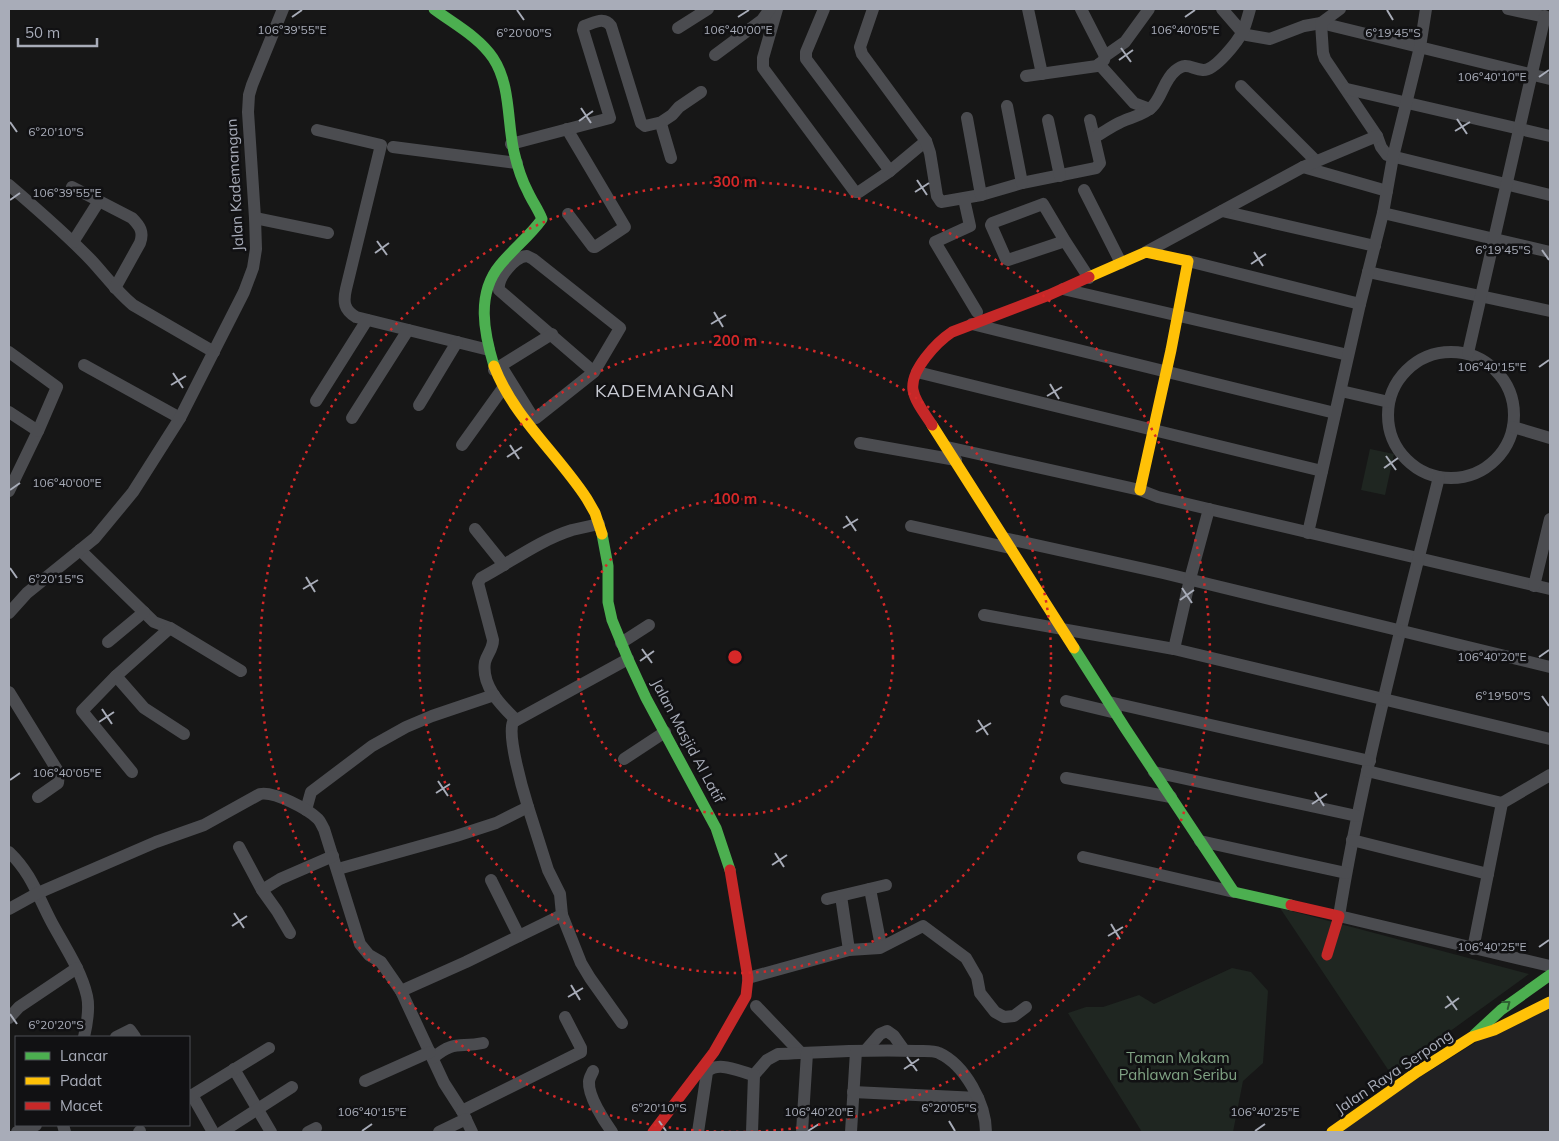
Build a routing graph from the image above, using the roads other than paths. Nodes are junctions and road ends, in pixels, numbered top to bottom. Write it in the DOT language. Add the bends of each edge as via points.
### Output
graph roads {
  1 [pos="283,9"];
  2 [pos="434,9"];
  3 [pos="708,9"];
  4 [pos="774,9"];
  5 [pos="824,9"];
  6 [pos="873,9"];
  7 [pos="1028,9"];
  8 [pos="1081,9"];
  9 [pos="1149,9"];
  10 [pos="1222,9"];
  11 [pos="1250,9"];
  12 [pos="1340,9"];
  13 [pos="1426,9"];
  14 [pos="1508,9"];
  15 [pos="1547,17"];
  16 [pos="1321,23"];
  17 [pos="678,28"];
  18 [pos="1249,34"];
  19 [pos="1420,47"];
  20 [pos="715,55"];
  21 [pos="1102,60"];
  22 [pos="1042,74"];
  23 [pos="1531,75"];
  24 [pos="1026,76"];
  25 [pos="1550,79"];
  26 [pos="1240,86"];
  27 [pos="1347,89"];
  28 [pos="701,92"];
  29 [pos="1406,102"];
  30 [pos="1007,106"];
  31 [pos="1150,109"];
  32 [pos="967,118"];
  33 [pos="1048,120"];
  34 [pos="1090,120"];
  35 [pos="660,123"];
  36 [pos="567,128"];
  37 [pos="1519,128"];
  38 [pos="318,130"];
  39 [pos="1377,136"];
  40 [pos="1550,136"];
  41 [pos="1094,137"];
  42 [pos="926,141"];
  43 [pos="511,144"];
  44 [pos="393,147"];
  45 [pos="1391,156"];
  46 [pos="671,158"];
  47 [pos="1316,161"];
  48 [pos="516,163"];
  49 [pos="1303,168"];
  50 [pos="890,171"];
  51 [pos="1060,176"];
  52 [pos="1022,183"];
  53 [pos="1507,183"];
  54 [pos="9,185"];
  55 [pos="72,186"];
  56 [pos="1084,190"];
  57 [pos="1387,191"];
  58 [pos="981,195"];
  59 [pos="1550,195"];
  60 [pos="964,199"];
  61 [pos="99,200"];
  62 [pos="1222,211"];
  63 [pos="1383,213"];
  64 [pos="568,214"];
  65 [pos="256,218"];
  66 [pos="328,233"];
  67 [pos="1494,239"];
  68 [pos="1065,241"];
  69 [pos="73,242"];
  70 [pos="1375,246"];
  71 [pos="1146,252"];
  72 [pos="1550,252"];
  73 [pos="1188,261"];
  74 [pos="1121,263"];
  75 [pos="1368,272"];
  76 [pos="1089,278"];
  77 [pos="115,288"];
  78 [pos="1063,289"];
  79 [pos="1480,296"];
  80 [pos="1360,304"];
  81 [pos="1550,311"];
  82 [pos="1178,316"];
  83 [pos="974,318"];
  84 [pos="367,320"];
  85 [pos="408,330"];
  86 [pos="552,334"];
  87 [pos="458,342"];
  88 [pos="488,350"];
  89 [pos="9,352"];
  90 [pos="214,352"];
  91 [pos="1468,353"];
  92 [pos="1348,355"];
  93 [pos="84,365"];
  94 [pos="498,368"];
  95 [pos="594,372"];
  96 [pos="917,372"];
  97 [pos="1166,373"];
  98 [pos="503,388"];
  99 [pos="1341,391"];
  100 [pos="316,400"];
  101 [pos="1389,402"];
  102 [pos="419,406"];
  103 [pos="9,412"];
  104 [pos="1335,413"];
  105 [pos="180,418"];
  106 [pos="352,418"];
  107 [pos="1513,427"];
  108 [pos="38,431"];
  109 [pos="1152,431"];
  110 [pos="1550,438"];
  111 [pos="860,443"];
  112 [pos="462,445"];
  113 [pos="947,447"];
  114 [pos="956,460"];
  115 [pos="1322,471"];
  116 [pos="12,477"];
  117 [pos="1439,477"];
  118 [pos="1140,490"];
  119 [pos="9,491"];
  120 [pos="1209,509"];
  121 [pos="1550,518"];
  122 [pos="599,524"];
  123 [pos="911,526"];
  124 [pos="475,529"];
  125 [pos="1308,533"];
  126 [pos="1007,543"];
  127 [pos="80,550"];
  128 [pos="1418,559"];
  129 [pos="504,565"];
  130 [pos="1190,579"];
  131 [pos="1534,586"];
  132 [pos="1550,589"];
  133 [pos="144,612"];
  134 [pos="9,613"];
  135 [pos="984,615"];
  136 [pos="649,624"];
  137 [pos="170,628"];
  138 [pos="1062,628"];
  139 [pos="1400,631"];
  140 [pos="108,642"];
  141 [pos="621,643"];
  142 [pos="1174,649"];
  143 [pos="628,659"];
  144 [pos="1550,667"];
  145 [pos="241,671"];
  146 [pos="116,676"];
  147 [pos="9,692"];
  148 [pos="494,695"];
  149 [pos="1384,700"];
  150 [pos="1066,701"];
  151 [pos="1112,708"];
  152 [pos="516,720"];
  153 [pos="665,732"];
  154 [pos="184,734"];
  155 [pos="1550,739"];
  156 [pos="624,759"];
  157 [pos="1369,766"];
  158 [pos="132,772"];
  159 [pos="1154,772"];
  160 [pos="1550,775"];
  161 [pos="1066,778"];
  162 [pos="1171,797"];
  163 [pos="38,798"];
  164 [pos="1502,803"];
  165 [pos="528,807"];
  166 [pos="306,810"];
  167 [pos="1357,816"];
  168 [pos="1352,840"];
  169 [pos="1200,841"];
  170 [pos="239,848"];
  171 [pos="9,852"];
  172 [pos="333,856"];
  173 [pos="1084,857"];
  174 [pos="338,870"];
  175 [pos="1346,872"];
  176 [pos="1488,874"];
  177 [pos="491,880"];
  178 [pos="886,885"];
  179 [pos="870,889"];
  180 [pos="262,890"];
  181 [pos="1234,892"];
  182 [pos="38,893"];
  183 [pos="841,896"];
  184 [pos="826,899"];
  185 [pos="9,909"];
  186 [pos="562,915"];
  187 [pos="1339,916"];
  188 [pos="290,934"];
  189 [pos="519,936"];
  190 [pos="880,941"];
  191 [pos="1473,948"];
  192 [pos="850,950"];
  193 [pos="1327,956"];
  194 [pos="1550,966"];
  195 [pos="77,968"];
  196 [pos="1550,976"];
  197 [pos="748,978"];
  198 [pos="1550,985"];
  199 [pos="401,991"];
  200 [pos="1550,1002"];
  201 [pos="756,1006"];
  202 [pos="1026,1007"];
  203 [pos="565,1016"];
  204 [pos="9,1018"];
  205 [pos="622,1023"];
  206 [pos="84,1036"];
  207 [pos="118,1036"];
  208 [pos="133,1036"];
  209 [pos="1472,1038"];
  210 [pos="483,1043"];
  211 [pos="269,1048"];
  212 [pos="861,1050"];
  213 [pos="904,1050"];
  214 [pos="804,1053"];
  215 [pos="431,1055"];
  216 [pos="234,1069"];
  217 [pos="593,1071"];
  218 [pos="754,1075"];
  219 [pos="365,1081"];
  220 [pos="292,1086"];
  221 [pos="853,1092"];
  222 [pos="190,1096"];
  223 [pos="978,1098"];
  224 [pos="257,1109"];
  225 [pos="464,1115"];
  226 [pos="33,1126"];
  227 [pos="17,1132"];
  228 [pos="213,1132"];
  229 [pos="222,1132"];
  230 [pos="271,1132"];
  231 [pos="439,1132"];
  232 [pos="472,1132"];
  233 [pos="612,1132"];
  234 [pos="653,1132"];
  235 [pos="698,1132"];
  236 [pos="752,1132"];
  237 [pos="802,1132"];
  238 [pos="851,1132"];
  239 [pos="986,1132"];
  240 [pos="1332,1132"];
  1 -- 65 [label="street, Jalan Kademangan" via="249,95"];
  2 -- 43 [label="street, Jalan Masjid Al Latif" via="494,60 501,77"];
  3 -- 17 [label="street"];
  4 -- 20 [label="street"];
  4 -- 50 [label="street" via="762,64 768,76 855,192"];
  5 -- 50 [label="street" via="806,59"];
  6 -- 42 [label="street" via="860,47 862,54"];
  7 -- 22 [label="street"];
  8 -- 21 [label="street"];
  9 -- 21 [label="street" via="1125,42"];
  10 -- 18 [label="street"];
  11 -- 18 [label="street"];
  12 -- 16 [label="street"];
  13 -- 19 [label="street"];
  14 -- 15 [label="street"];
  15 -- 23 [label="street"];
  16 -- 18 [label="street" via="1270,39"];
  16 -- 19 [label="street"];
  16 -- 27 [label="street" via="1323,53"];
  18 -- 31 [label="street" via="1214,66 1202,70 1186,66 1173,72"];
  19 -- 23 [label="street"];
  19 -- 29 [label="street"];
  21 -- 22 [label="street"];
  21 -- 31 [label="street" via="1134,103"];
  22 -- 24 [label="street"];
  23 -- 25 [label="street"];
  23 -- 37 [label="street"];
  26 -- 47 [label="street"];
  27 -- 29 [label="street"];
  27 -- 39 [label="street"];
  28 -- 35 [label="street"];
  29 -- 37 [label="street"];
  29 -- 45 [label="street"];
  30 -- 52 [label="street"];
  31 -- 41 [label="street"];
  32 -- 58 [label="street"];
  33 -- 51 [label="street"];
  34 -- 41 [label="street"];
  35 -- 36 [label="street" via="645,126 641,123 611,26 603,20 584,26 583,30 610,118"];
  35 -- 46 [label="street"];
  36 -- 43 [label="street"];
  36 -- 64 [label="street" via="625,227 594,247"];
  37 -- 40 [label="street"];
  37 -- 53 [label="street"];
  38 -- 84 [label="street" via="381,145 344,300 350,314"];
  39 -- 45 [label="street" via="1381,147"];
  39 -- 47 [label="street"];
  41 -- 51 [label="street" via="1098,166"];
  42 -- 50 [label="street"];
  42 -- 60 [label="street" via="938,200"];
  43 -- 48 [label="street, Jalan Masjid Al Latif"];
  44 -- 48 [label="street"];
  45 -- 53 [label="street"];
  45 -- 57 [label="street"];
  47 -- 49 [label="street"];
  48 -- 88 [label="street, Jalan Masjid Al Latif" via="542,219 496,270 487,286 485,325"];
  49 -- 57 [label="street"];
  49 -- 62 [label="street"];
  51 -- 52 [label="street"];
  52 -- 58 [label="street"];
  53 -- 59 [label="street"];
  53 -- 67 [label="street"];
  54 -- 69 [label="street"];
  55 -- 61 [label="street"];
  56 -- 74 [label="street"];
  57 -- 63 [label="street"];
  58 -- 60 [label="street"];
  60 -- 83 [label="street" via="970,226 935,242"];
  61 -- 69 [label="street"];
  61 -- 77 [label="street" via="132,218 142,232 140,243"];
  62 -- 70 [label="street"];
  62 -- 71 [label="street"];
  63 -- 67 [label="street"];
  63 -- 70 [label="street"];
  65 -- 66 [label="street"];
  65 -- 90 [label="street, Jalan Kademangan" via="253,268"];
  67 -- 72 [label="street"];
  67 -- 79 [label="street"];
  68 -- 68 [label="street" via="1008,260 991,225 1042,204"];
  68 -- 76 [label="street"];
  69 -- 77 [label="street"];
  70 -- 75 [label="street"];
  71 -- 73 [label="street"];
  71 -- 74 [label="street"];
  73 -- 80 [label="street"];
  73 -- 82 [label="street"];
  74 -- 76 [label="street"];
  75 -- 79 [label="street"];
  75 -- 80 [label="street"];
  76 -- 78 [label="street"];
  77 -- 90 [label="street" via="132,305"];
  78 -- 82 [label="street"];
  78 -- 83 [label="street"];
  79 -- 81 [label="street"];
  79 -- 91 [label="street"];
  80 -- 92 [label="street"];
  82 -- 92 [label="street"];
  82 -- 97 [label="street"];
  83 -- 96 [label="street" via="944,336"];
  83 -- 97 [label="street"];
  84 -- 85 [label="street"];
  84 -- 100 [label="street"];
  85 -- 87 [label="street"];
  85 -- 106 [label="street"];
  86 -- 94 [label="street"];
  86 -- 95 [label="street"];
  86 -- 95 [label="street" via="499,289 500,280 521,257 533,259 620,328"];
  87 -- 88 [label="street"];
  87 -- 102 [label="street"];
  88 -- 94 [label="street, Jalan Masjid Al Latif"];
  89 -- 108 [label="street" via="57,387"];
  90 -- 105 [label="street, Jalan Kademangan"];
  91 -- 101 [label="street" via="1449,351 1431,354 1415,362 1402,375"];
  91 -- 107 [label="street" via="1485,361 1509,390 1514,408"];
  92 -- 99 [label="street"];
  93 -- 105 [label="street"];
  94 -- 95 [label="street" via="535,418"];
  94 -- 98 [label="street, Jalan Masjid Al Latif"];
  96 -- 109 [label="street"];
  96 -- 113 [label="street" via="913,386 915,396"];
  97 -- 104 [label="street"];
  97 -- 109 [label="street"];
  98 -- 112 [label="street"];
  98 -- 122 [label="street, Jalan Masjid Al Latif" via="581,489"];
  99 -- 101 [label="street"];
  99 -- 104 [label="street"];
  101 -- 117 [label="street" via="1389,427 1395,444 1406,459"];
  103 -- 108 [label="street"];
  104 -- 115 [label="street"];
  105 -- 127 [label="street, Jalan Kademangan" via="133,492 102,530"];
  107 -- 110 [label="street"];
  107 -- 117 [label="street" via="1506,446 1494,462 1478,472 1458,478"];
  108 -- 116 [label="street"];
  109 -- 115 [label="street"];
  109 -- 118 [label="street"];
  111 -- 114 [label="street"];
  113 -- 114 [label="street"];
  113 -- 118 [label="street"];
  114 -- 126 [label="street"];
  115 -- 125 [label="street"];
  116 -- 119 [label="street"];
  117 -- 128 [label="street"];
  118 -- 120 [label="street"];
  120 -- 125 [label="street"];
  120 -- 130 [label="street"];
  121 -- 131 [label="street"];
  122 -- 129 [label="street" via="562,534"];
  122 -- 141 [label="street, Jalan Masjid Al Latif" via="608,561 607,604"];
  123 -- 126 [label="street"];
  124 -- 129 [label="street"];
  125 -- 128 [label="street"];
  126 -- 130 [label="street"];
  126 -- 138 [label="street"];
  127 -- 133 [label="street"];
  127 -- 134 [label="street, Jalan Kademangan" via="27,593"];
  128 -- 131 [label="street"];
  128 -- 139 [label="street"];
  129 -- 148 [label="street" via="478,582 493,640 485,664 487,683"];
  130 -- 139 [label="street"];
  130 -- 142 [label="street"];
  131 -- 132 [label="street"];
  133 -- 137 [label="street" via="154,622"];
  133 -- 140 [label="street"];
  135 -- 138 [label="street"];
  136 -- 141 [label="street"];
  137 -- 145 [label="street"];
  137 -- 146 [label="street"];
  138 -- 142 [label="street"];
  138 -- 151 [label="street"];
  139 -- 144 [label="street"];
  139 -- 149 [label="street"];
  141 -- 143 [label="street, Jalan Masjid Al Latif"];
  142 -- 149 [label="street"];
  143 -- 152 [label="street"];
  143 -- 153 [label="street, Jalan Masjid Al Latif"];
  146 -- 154 [label="street" via="144,708"];
  146 -- 158 [label="street" via="82,711"];
  147 -- 163 [label="street" via="60,773 58,783"];
  148 -- 152 [label="street"];
  148 -- 166 [label="street" via="432,716 372,746 312,791"];
  149 -- 155 [label="street"];
  149 -- 157 [label="street"];
  150 -- 151 [label="street"];
  151 -- 157 [label="street"];
  151 -- 159 [label="street"];
  152 -- 165 [label="street" via="511,733"];
  153 -- 156 [label="street"];
  153 -- 197 [label="street, Jalan Masjid Al Latif" via="720,836 728,860"];
  157 -- 164 [label="street"];
  157 -- 167 [label="street"];
  159 -- 162 [label="street"];
  159 -- 167 [label="street"];
  160 -- 164 [label="street"];
  161 -- 162 [label="street"];
  162 -- 169 [label="street"];
  164 -- 176 [label="street"];
  165 -- 174 [label="street" via="496,823"];
  165 -- 186 [label="street" via="548,870 560,894"];
  166 -- 172 [label="street" via="319,820"];
  166 -- 182 [label="street" via="280,797 262,793 204,825"];
  167 -- 168 [label="street"];
  168 -- 175 [label="street"];
  168 -- 176 [label="street"];
  169 -- 175 [label="street"];
  169 -- 181 [label="street"];
  170 -- 180 [label="street"];
  171 -- 182 [label="street" via="23,866"];
  172 -- 174 [label="street"];
  172 -- 180 [label="street"];
  173 -- 181 [label="street"];
  174 -- 199 [label="street" via="360,944 381,962"];
  175 -- 187 [label="street"];
  176 -- 191 [label="street"];
  177 -- 189 [label="street"];
  178 -- 179 [label="street"];
  179 -- 183 [label="street"];
  179 -- 190 [label="street"];
  180 -- 188 [label="street"];
  181 -- 187 [label="street"];
  182 -- 185 [label="street"];
  182 -- 195 [label="street"];
  183 -- 184 [label="street"];
  183 -- 192 [label="street"];
  186 -- 189 [label="street"];
  186 -- 205 [label="street" via="586,971"];
  187 -- 191 [label="street"];
  187 -- 193 [label="street"];
  189 -- 199 [label="street"];
  191 -- 194 [label="street"];
  192 -- 197 [label="street"];
  192 -- 202 [label="street" via="880,948 923,926 966,958 977,977 980,993 995,1012 1004,1017 1014,1016"];
  195 -- 204 [label="street" via="19,1007"];
  195 -- 206 [label="street" via="87,998"];
  196 -- 198 [label="street"];
  209 -- 196 [label="street, Jalan Raya Serpong, one-way" via="1510,1002"];
  197 -- 234 [label="street, Jalan Masjid Al Latif" via="746,996 714,1052"];
  199 -- 215 [label="street"];
  200 -- 209 [label="street, Jalan Raya Serpong"];
  201 -- 214 [label="street"];
  203 -- 225 [label="street" via="582,1048 581,1052"];
  207 -- 208 [label="street" via="130,1030"];
  209 -- 240 [label="street, Jalan Raya Serpong"];
  210 -- 215 [label="street" via="452,1046"];
  211 -- 216 [label="street"];
  212 -- 213 [label="street"];
  212 -- 213 [label="street" via="887,1030"];
  212 -- 214 [label="street"];
  212 -- 221 [label="street"];
  213 -- 223 [label="street" via="940,1053 961,1070"];
  214 -- 218 [label="street" via="775,1055"];
  214 -- 237 [label="street"];
  215 -- 219 [label="street"];
  215 -- 225 [label="street"];
  216 -- 222 [label="street"];
  216 -- 224 [label="street"];
  217 -- 233 [label="street" via="589,1082 592,1095"];
  218 -- 235 [label="street" via="720,1066 714,1066 707,1072"];
  218 -- 236 [label="street"];
  220 -- 224 [label="street"];
  221 -- 223 [label="street"];
  221 -- 238 [label="street"];
  222 -- 228 [label="street"];
  223 -- 239 [label="street" via="984,1112"];
  224 -- 229 [label="street"];
  224 -- 230 [label="street"];
  225 -- 231 [label="street"];
  225 -- 232 [label="street"];
  226 -- 227 [label="street"];
}
